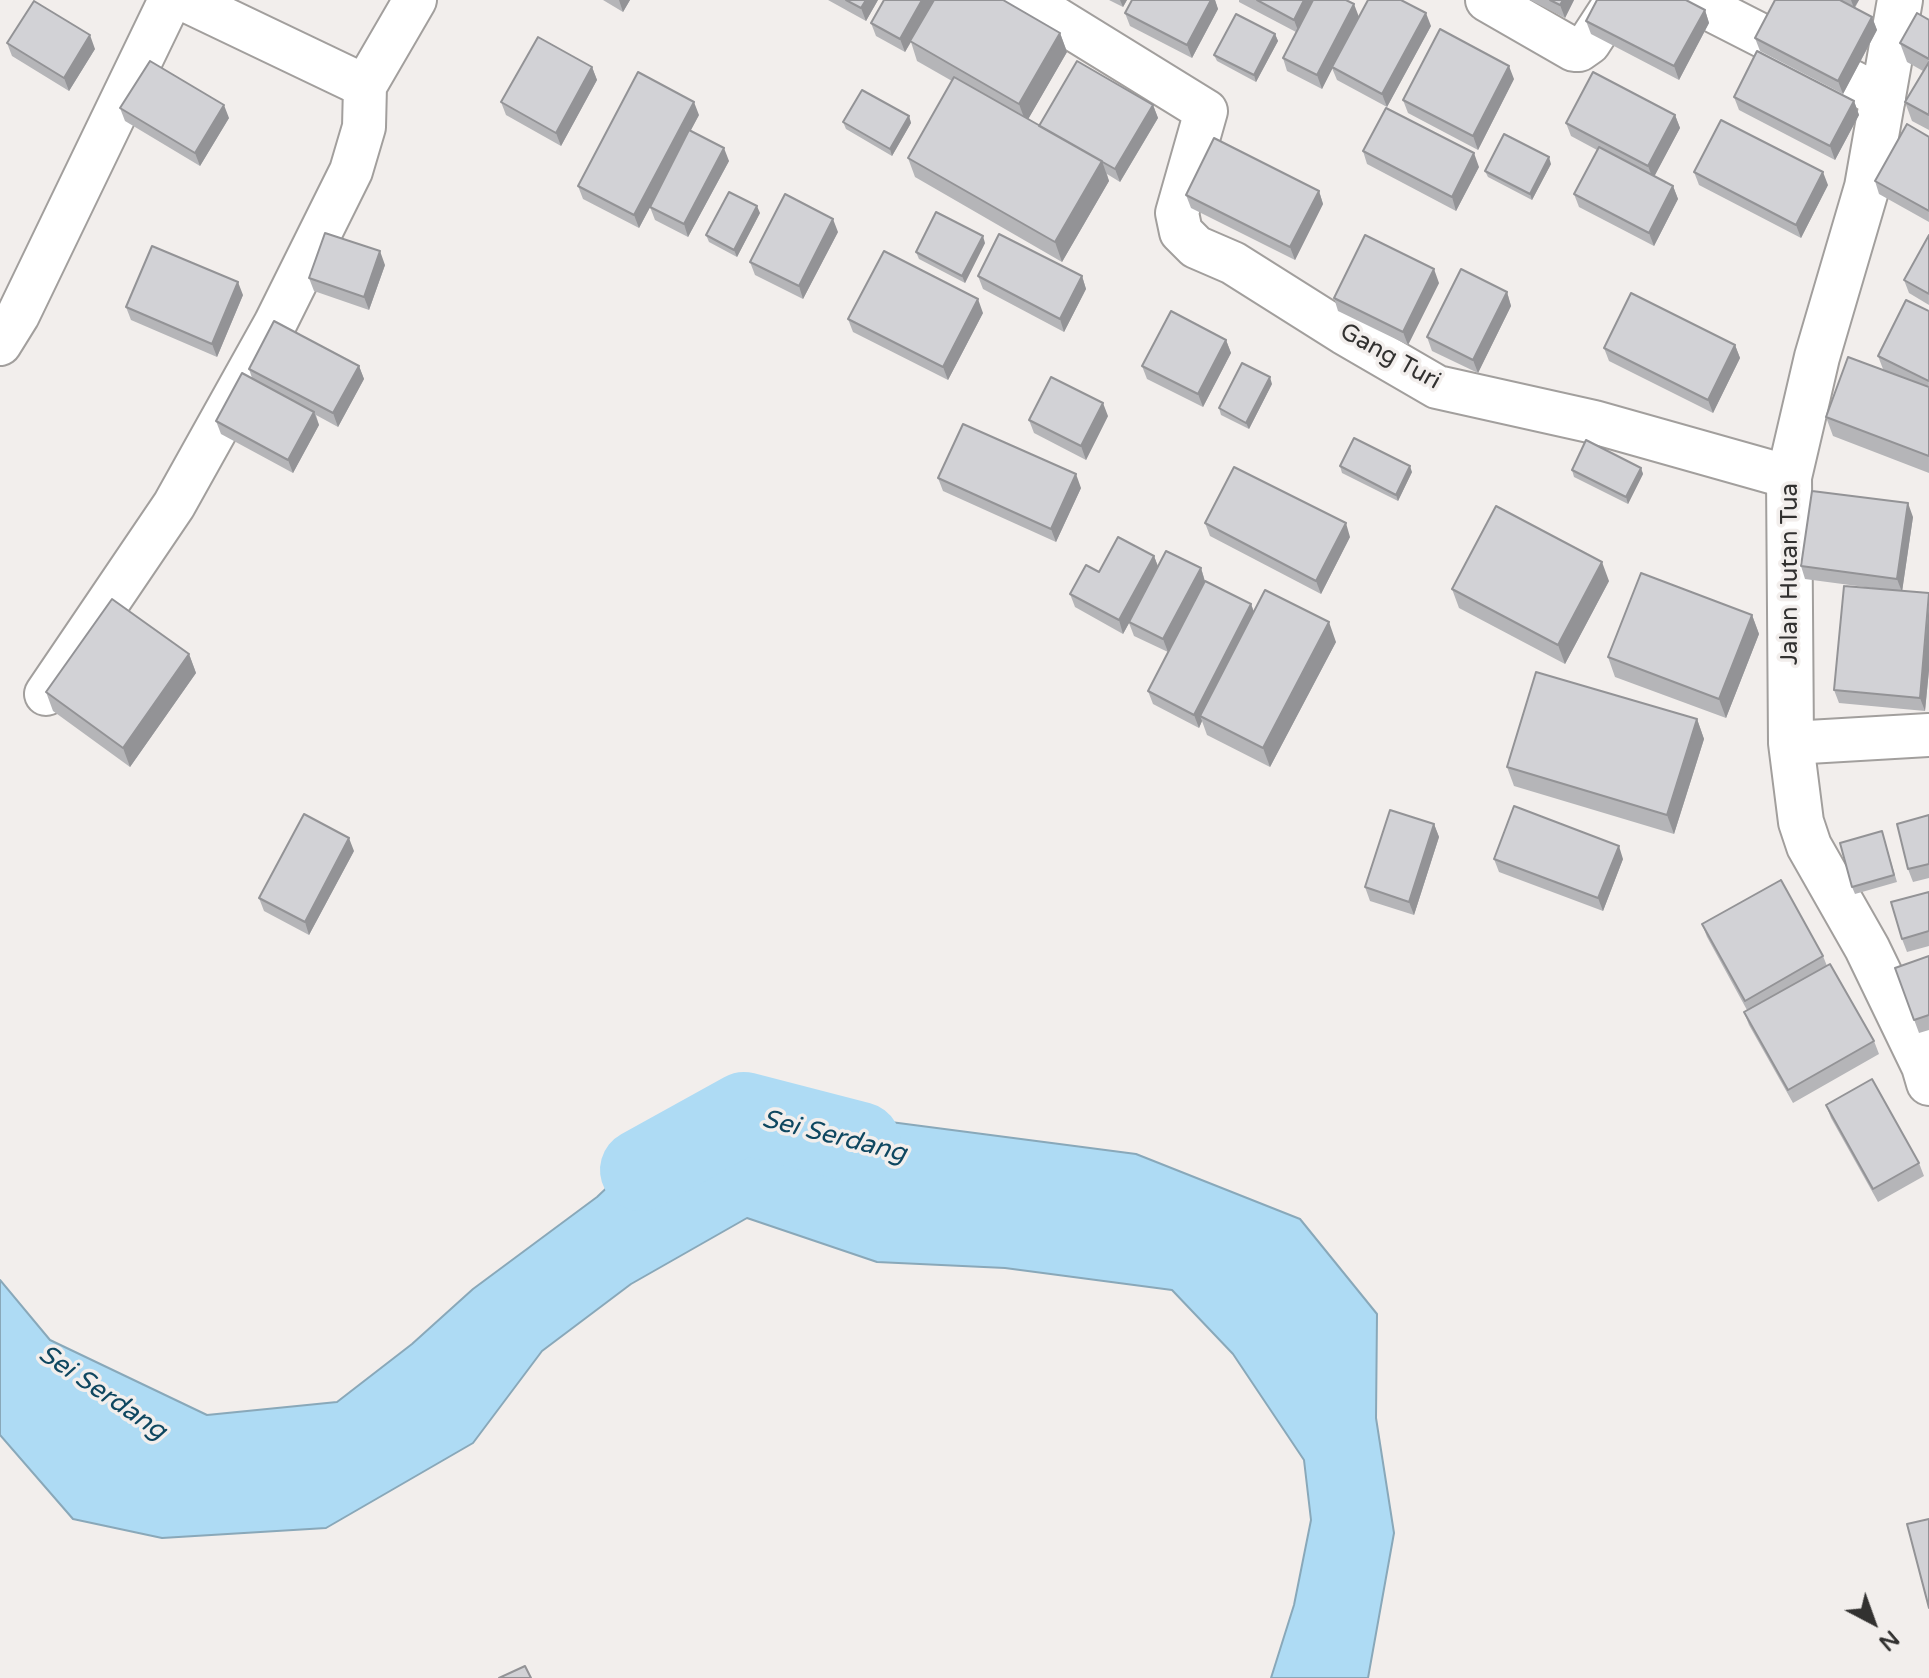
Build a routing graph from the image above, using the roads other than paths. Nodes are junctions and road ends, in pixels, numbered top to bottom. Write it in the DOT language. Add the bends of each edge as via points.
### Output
graph roads {
  1 [pos="170,0"];
  2 [pos="185,0"];
  3 [pos="415,0"];
  4 [pos="1026,0"];
  5 [pos="1487,0"];
  6 [pos="1617,0"];
  7 [pos="1692,0"];
  8 [pos="1909,14"];
  9 [pos="365,86"];
  10 [pos="1884,98"];
  11 [pos="0,344"];
  12 [pos="1789,477"];
  13 [pos="46,694"];
  14 [pos="1929,735"];
  15 [pos="1791,743"];
  16 [pos="1929,1083"];
  1 -- 11 [label="street"];
  2 -- 9 [label="street"];
  3 -- 9 [label="street"];
  4 -- 12 [label="street, Gang Turi" via="1206,111 1177,213 1181,232 1196,247 1233,263 1437,387 1594,422"];
  5 -- 6 [label="street" via="1579,50"];
  7 -- 10 [label="street"];
  8 -- 10 [label="street, Jalan Hutan Tua"];
  9 -- 13 [label="street" via="364,127 351,171 275,324 174,505"];
  10 -- 12 [label="street, Jalan Hutan Tua" via="1867,187 1817,357"];
  12 -- 15 [label="street, Jalan Hutan Tua"];
  14 -- 15 [label="street"];
  15 -- 16 [label="street, Jalan Hutan Tua" via="1809,846 1867,948"];
}
